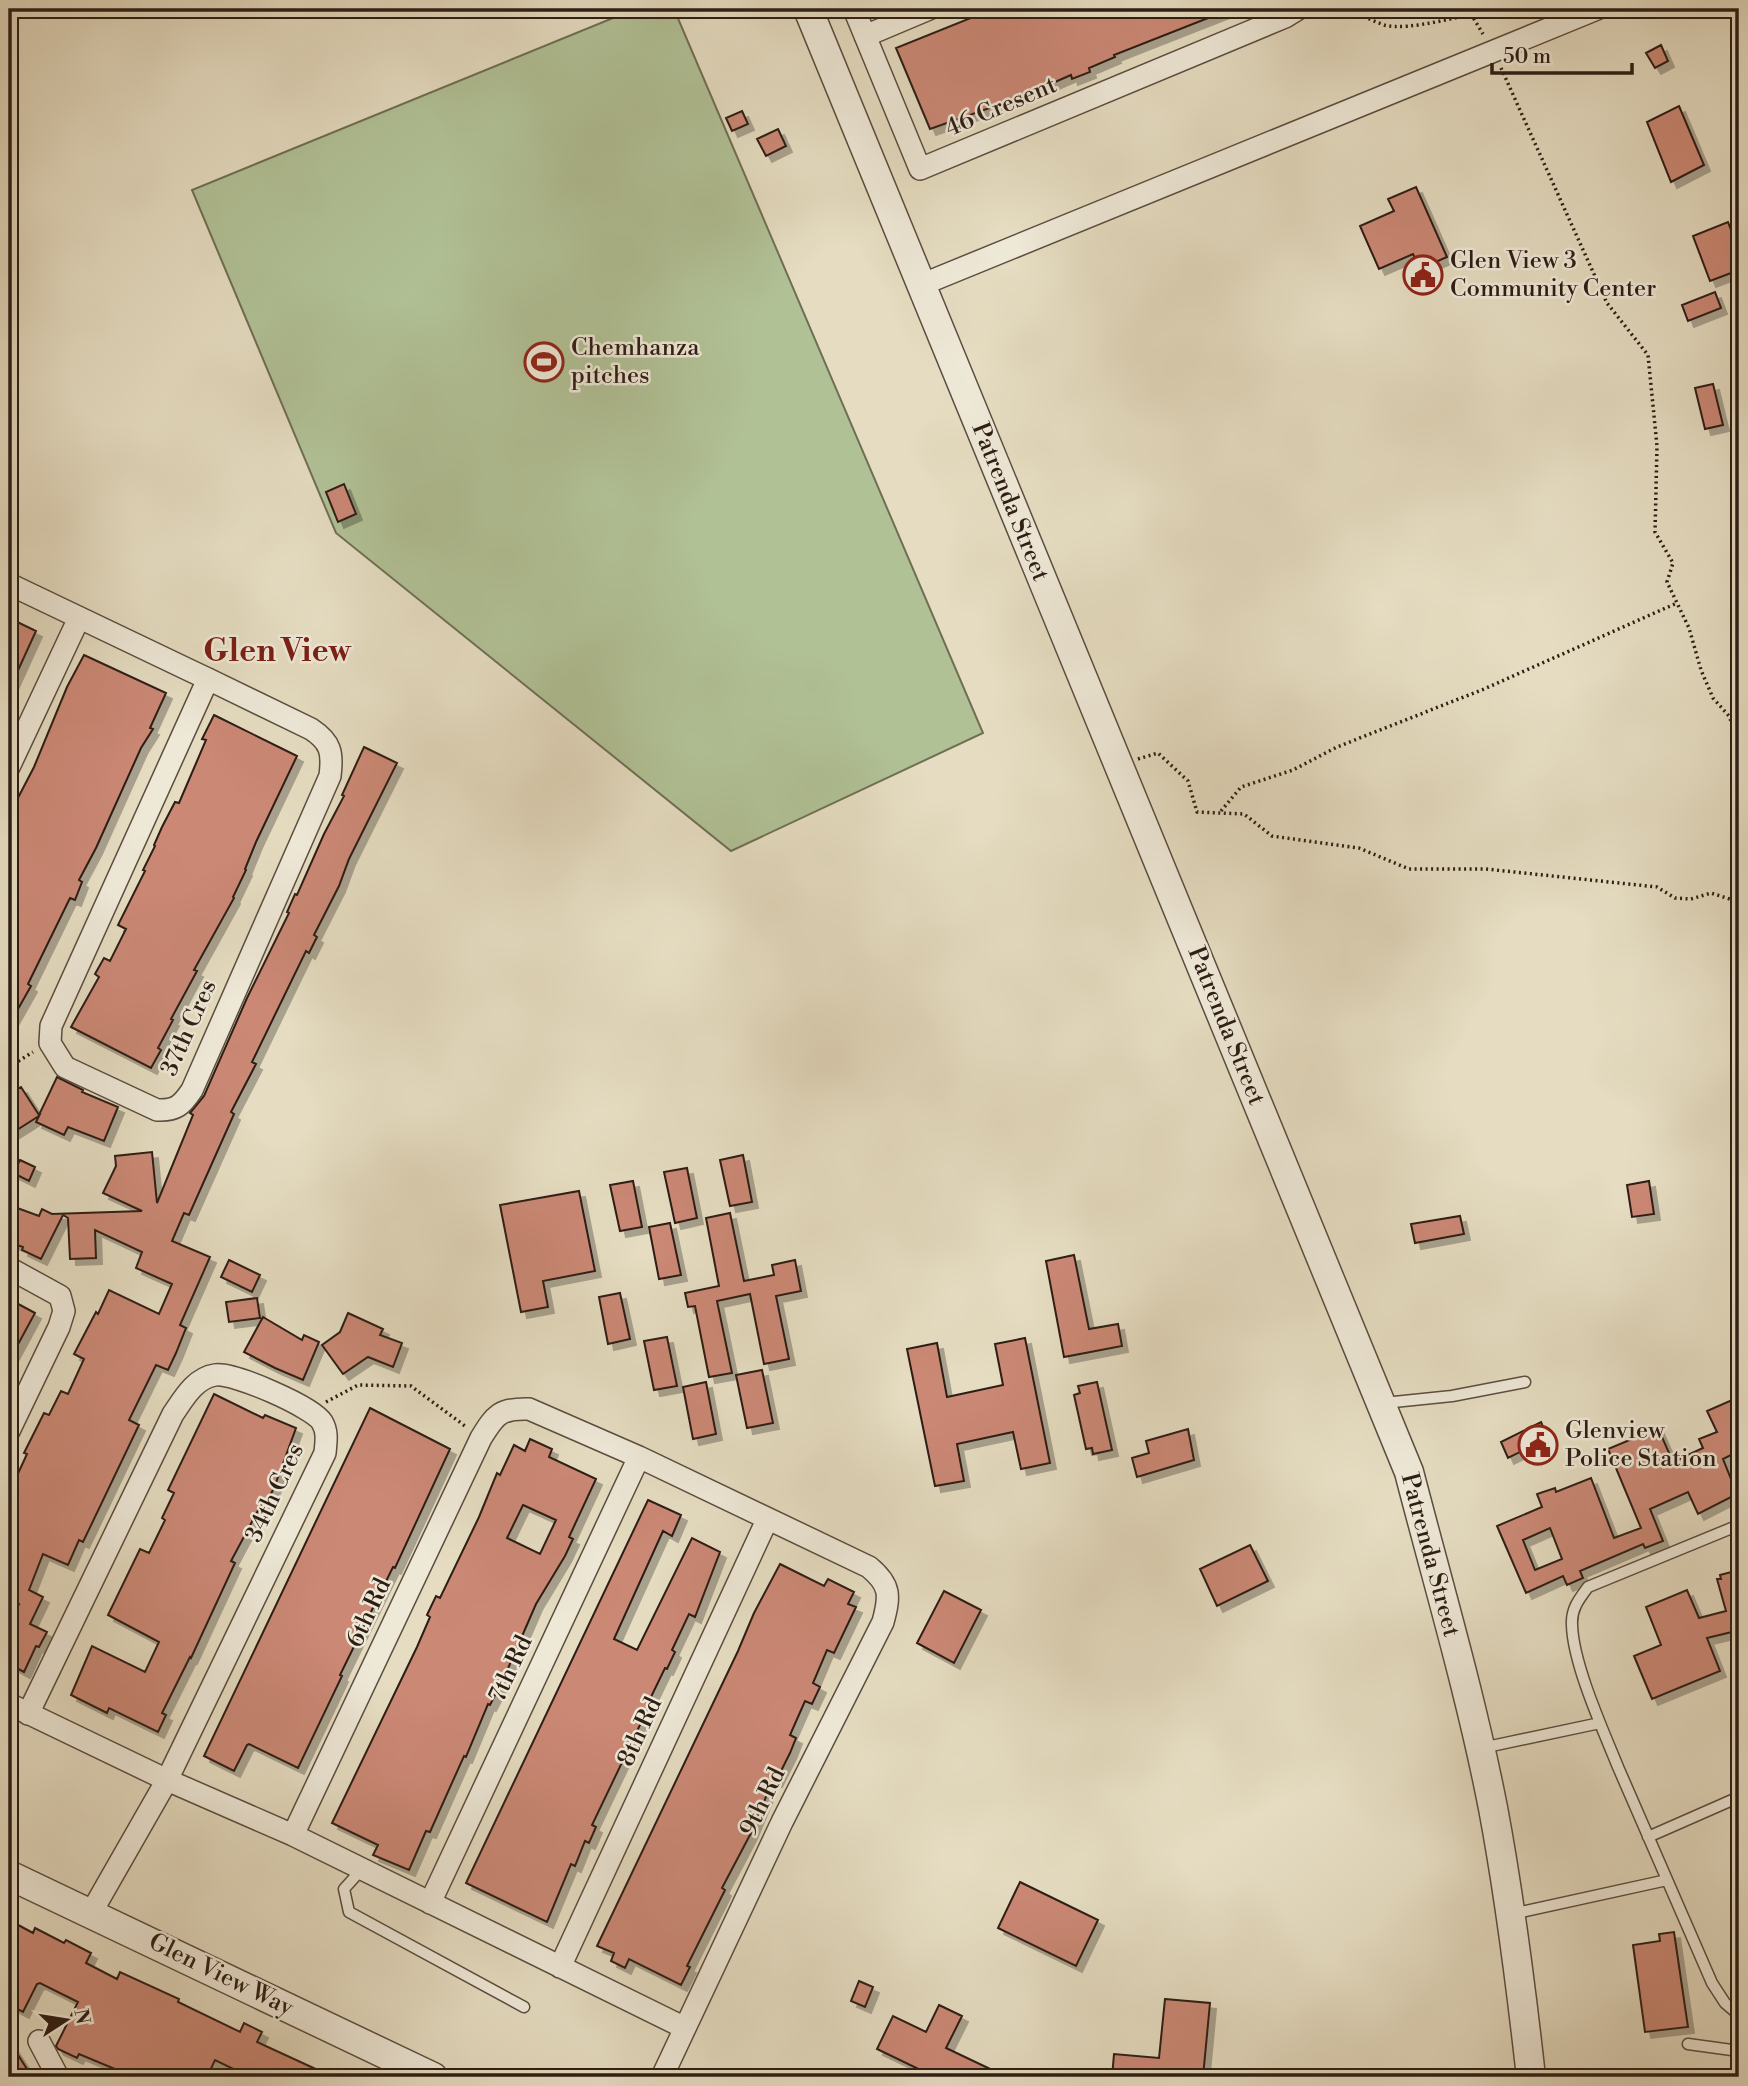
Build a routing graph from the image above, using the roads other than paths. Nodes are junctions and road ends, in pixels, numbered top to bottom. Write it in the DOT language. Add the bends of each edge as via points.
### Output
graph roads {
  1 [pos="808,9"];
  2 [pos="854,9"];
  3 [pos="929,9"];
  4 [pos="1298,9"];
  5 [pos="1597,9"];
  6 [pos="865,36"];
  7 [pos="921,285"];
  8 [pos="9,584"];
  9 [pos="79,618"];
  10 [pos="208,679"];
  11 [pos="9,767"];
  12 [pos="9,1268"];
  13 [pos="1525,1382"];
  14 [pos="1381,1404"];
  15 [pos="9,1431"];
  16 [pos="639,1457"];
  17 [pos="767,1520"];
  18 [pos="1739,1525"];
  19 [pos="9,1704"];
  20 [pos="28,1714"];
  21 [pos="1600,1723"];
  22 [pos="1479,1748"];
  23 [pos="167,1780"];
  24 [pos="1739,1797"];
  25 [pos="293,1835"];
  26 [pos="1648,1837"];
  27 [pos="362,1869"];
  28 [pos="9,1875"];
  29 [pos="1667,1880"];
  30 [pos="430,1903"];
  31 [pos="91,1913"];
  32 [pos="1512,1915"];
  33 [pos="560,1967"];
  34 [pos="524,2007"];
  35 [pos="1739,2015"];
  36 [pos="685,2028"];
  37 [pos="40,2041"];
  38 [pos="1688,2044"];
  39 [pos="1739,2051"];
  40 [pos="58,2077"];
  41 [pos="433,2077"];
  42 [pos="662,2077"];
  43 [pos="1531,2077"];
  1 -- 7 [label="street, Patrenda Street"];
  2 -- 6 [label="street"];
  3 -- 6 [label="street"];
  4 -- 6 [label="street, 46 Cresent" via="920,169"];
  5 -- 7 [label="street"];
  7 -- 14 [label="street, Patrenda Street"];
  8 -- 9 [label="street"];
  9 -- 10 [label="street"];
  9 -- 11 [label="street"];
  10 -- 10 [label="street, 37th Cres" via="312,729 324,738 332,758 330,776 192,1090 169,1111 144,1105 65,1067 51,1043 51,1026"];
  12 -- 15 [label="street" via="60,1296 64,1311"];
  13 -- 14 [label="lane"];
  14 -- 22 [label="street, Patrenda Street" via="1409,1472"];
  16 -- 17 [label="street"];
  16 -- 25 [label="street, 6th Rd" via="529,1409 495,1416"];
  16 -- 30 [label="street, 7th Rd"];
  17 -- 33 [label="street, 8th Rd"];
  17 -- 36 [label="street, 9th Rd" via="869,1567 880,1576 889,1599 883,1622"];
  18 -- 21 [label="lane" via="1588,1587 1575,1604 1574,1641"];
  19 -- 20 [label="street"];
  20 -- 23 [label="street"];
  20 -- 23 [label="street, 34th Cres" via="186,1395 200,1380 232,1376 310,1410 321,1420 327,1436 325,1453"];
  21 -- 22 [label="lane"];
  21 -- 26 [label="lane"];
  22 -- 32 [label="street, Patrenda Street"];
  23 -- 25 [label="street"];
  23 -- 31 [label="street, 34th Cres"];
  24 -- 26 [label="lane"];
  25 -- 27 [label="street"];
  26 -- 29 [label="lane"];
  27 -- 30 [label="street"];
  27 -- 34 [label="lane" via="344,1889 349,1912"];
  28 -- 31 [label="street, Glen View Way"];
  29 -- 32 [label="lane"];
  29 -- 35 [label="lane" via="1712,1983"];
  30 -- 33 [label="street"];
  31 -- 41 [label="street, Glen View Way"];
  32 -- 43 [label="street, Patrenda Street"];
  33 -- 36 [label="street"];
  36 -- 42 [label="street, 9th Rd"];
  37 -- 40 [label="street"];
  38 -- 39 [label="lane"];
}
